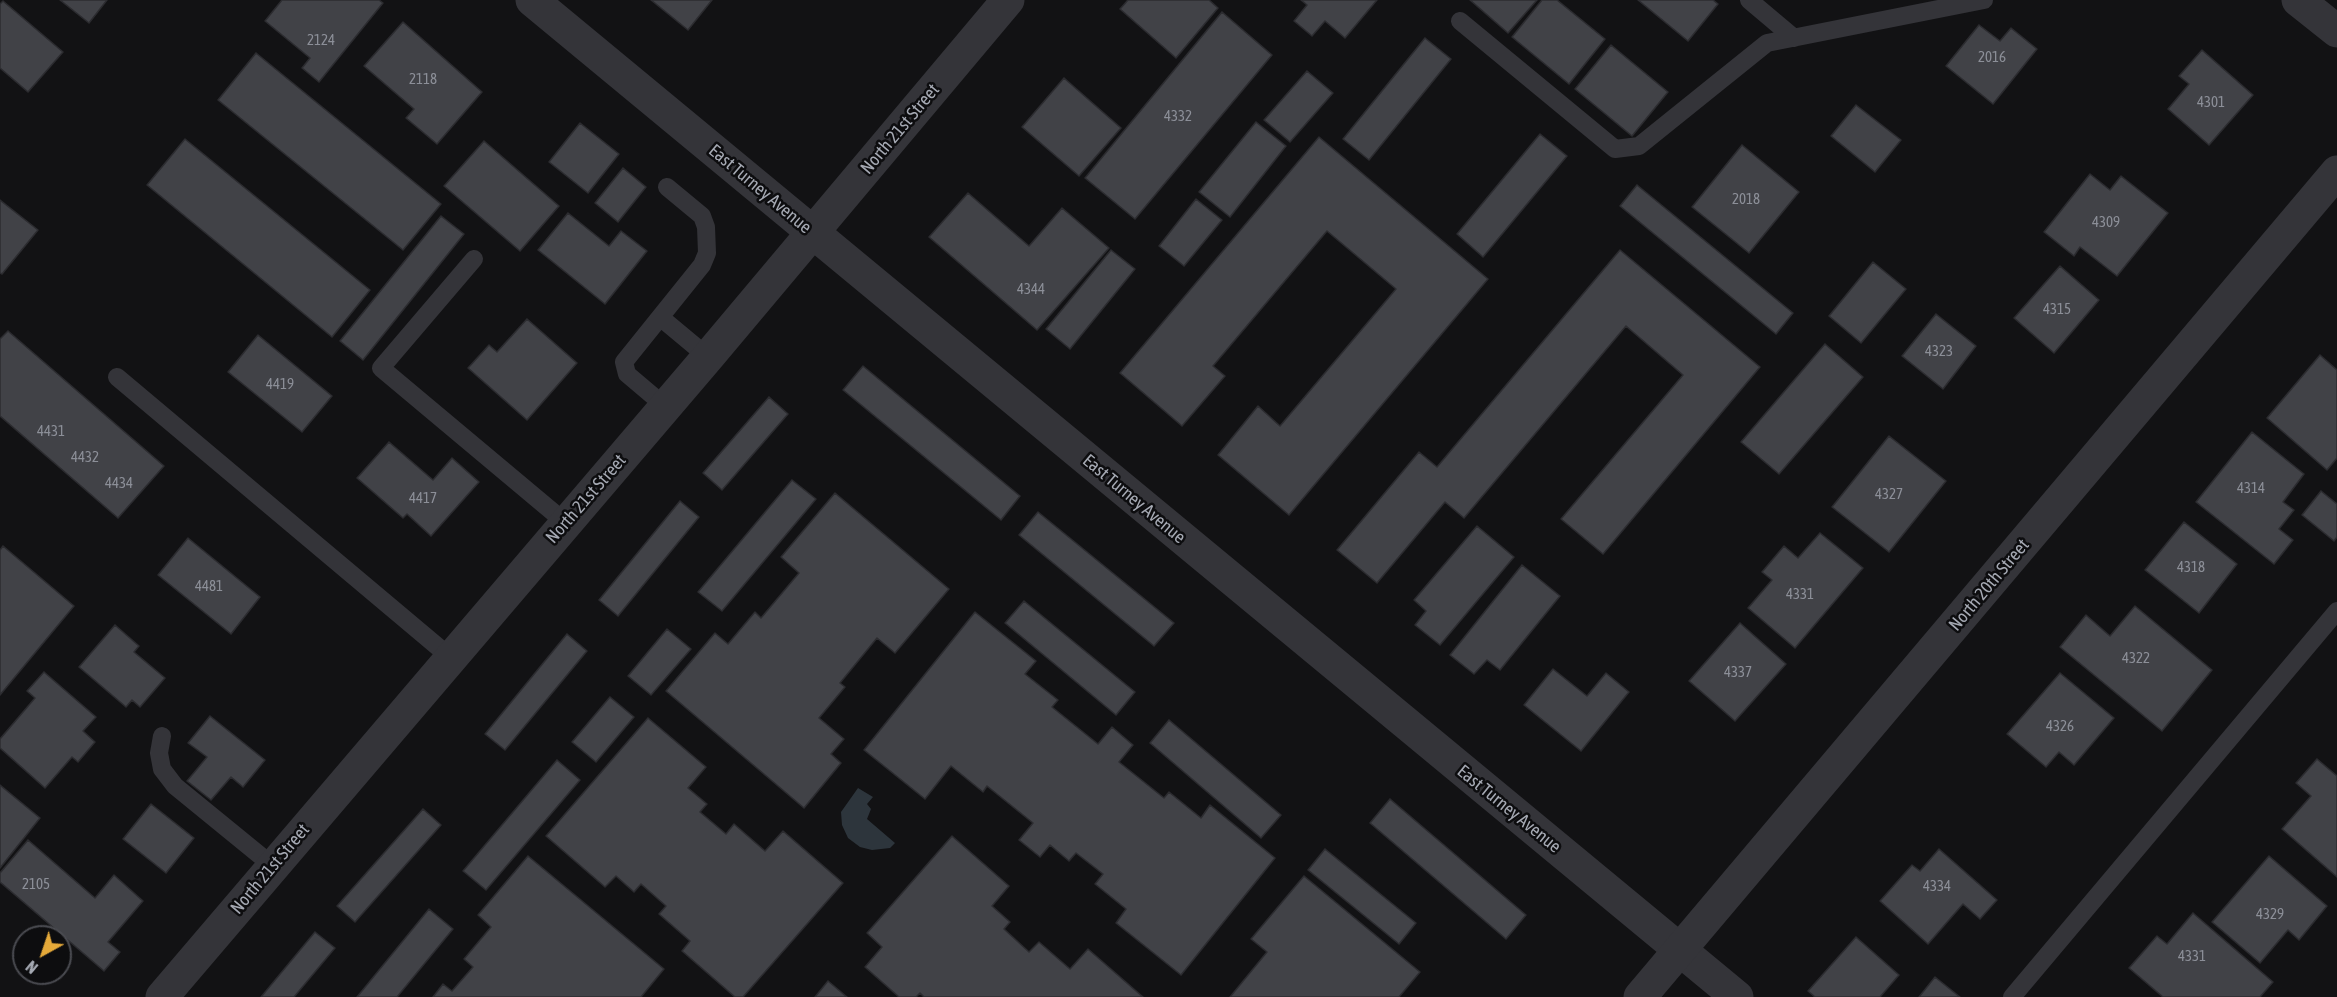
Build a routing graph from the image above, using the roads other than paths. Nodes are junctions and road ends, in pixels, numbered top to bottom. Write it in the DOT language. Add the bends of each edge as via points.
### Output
graph roads {
  1 [pos="532,0"];
  2 [pos="1008,0"];
  3 [pos="1749,0"];
  4 [pos="1984,0"];
  5 [pos="2298,0"];
  6 [pos="1460,21"];
  7 [pos="2337,31"];
  8 [pos="1794,38"];
  9 [pos="2337,172"];
  10 [pos="667,187"];
  11 [pos="812,233"];
  12 [pos="474,259"];
  13 [pos="660,317"];
  14 [pos="708,357"];
  15 [pos="117,377"];
  16 [pos="666,407"];
  17 [pos="566,524"];
  18 [pos="2337,611"];
  19 [pos="450,657"];
  20 [pos="162,736"];
  21 [pos="273,866"];
  22 [pos="1680,950"];
  23 [pos="162,997"];
  24 [pos="1641,997"];
  25 [pos="1737,997"];
  26 [pos="2012,997"];
  1 -- 11 [label="street, East Turney Avenue"];
  2 -- 11 [label="street, North 21st Street"];
  3 -- 8 [label="lane"];
  4 -- 8 [label="lane"];
  5 -- 7 [label="street"];
  6 -- 8 [label="lane" via="1615,149 1639,146 1767,43"];
  9 -- 22 [label="street, North 20th Street"];
  10 -- 13 [label="lane" via="702,216 707,253 702,265"];
  11 -- 14 [label="street, North 21st Street"];
  11 -- 22 [label="street, East Turney Avenue"];
  12 -- 17 [label="lane" via="381,368"];
  13 -- 14 [label="lane"];
  13 -- 16 [label="lane" via="624,362 627,374"];
  14 -- 16 [label="street, North 21st Street"];
  15 -- 19 [label="lane"];
  16 -- 17 [label="street, North 21st Street"];
  17 -- 19 [label="street, North 21st Street"];
  18 -- 26 [label="lane"];
  19 -- 21 [label="street, North 21st Street"];
  20 -- 21 [label="lane" via="162,769 175,786"];
  21 -- 23 [label="street, North 21st Street"];
  22 -- 24 [label="street, North 20th Street"];
  22 -- 25 [label="street, East Turney Avenue"];
}
